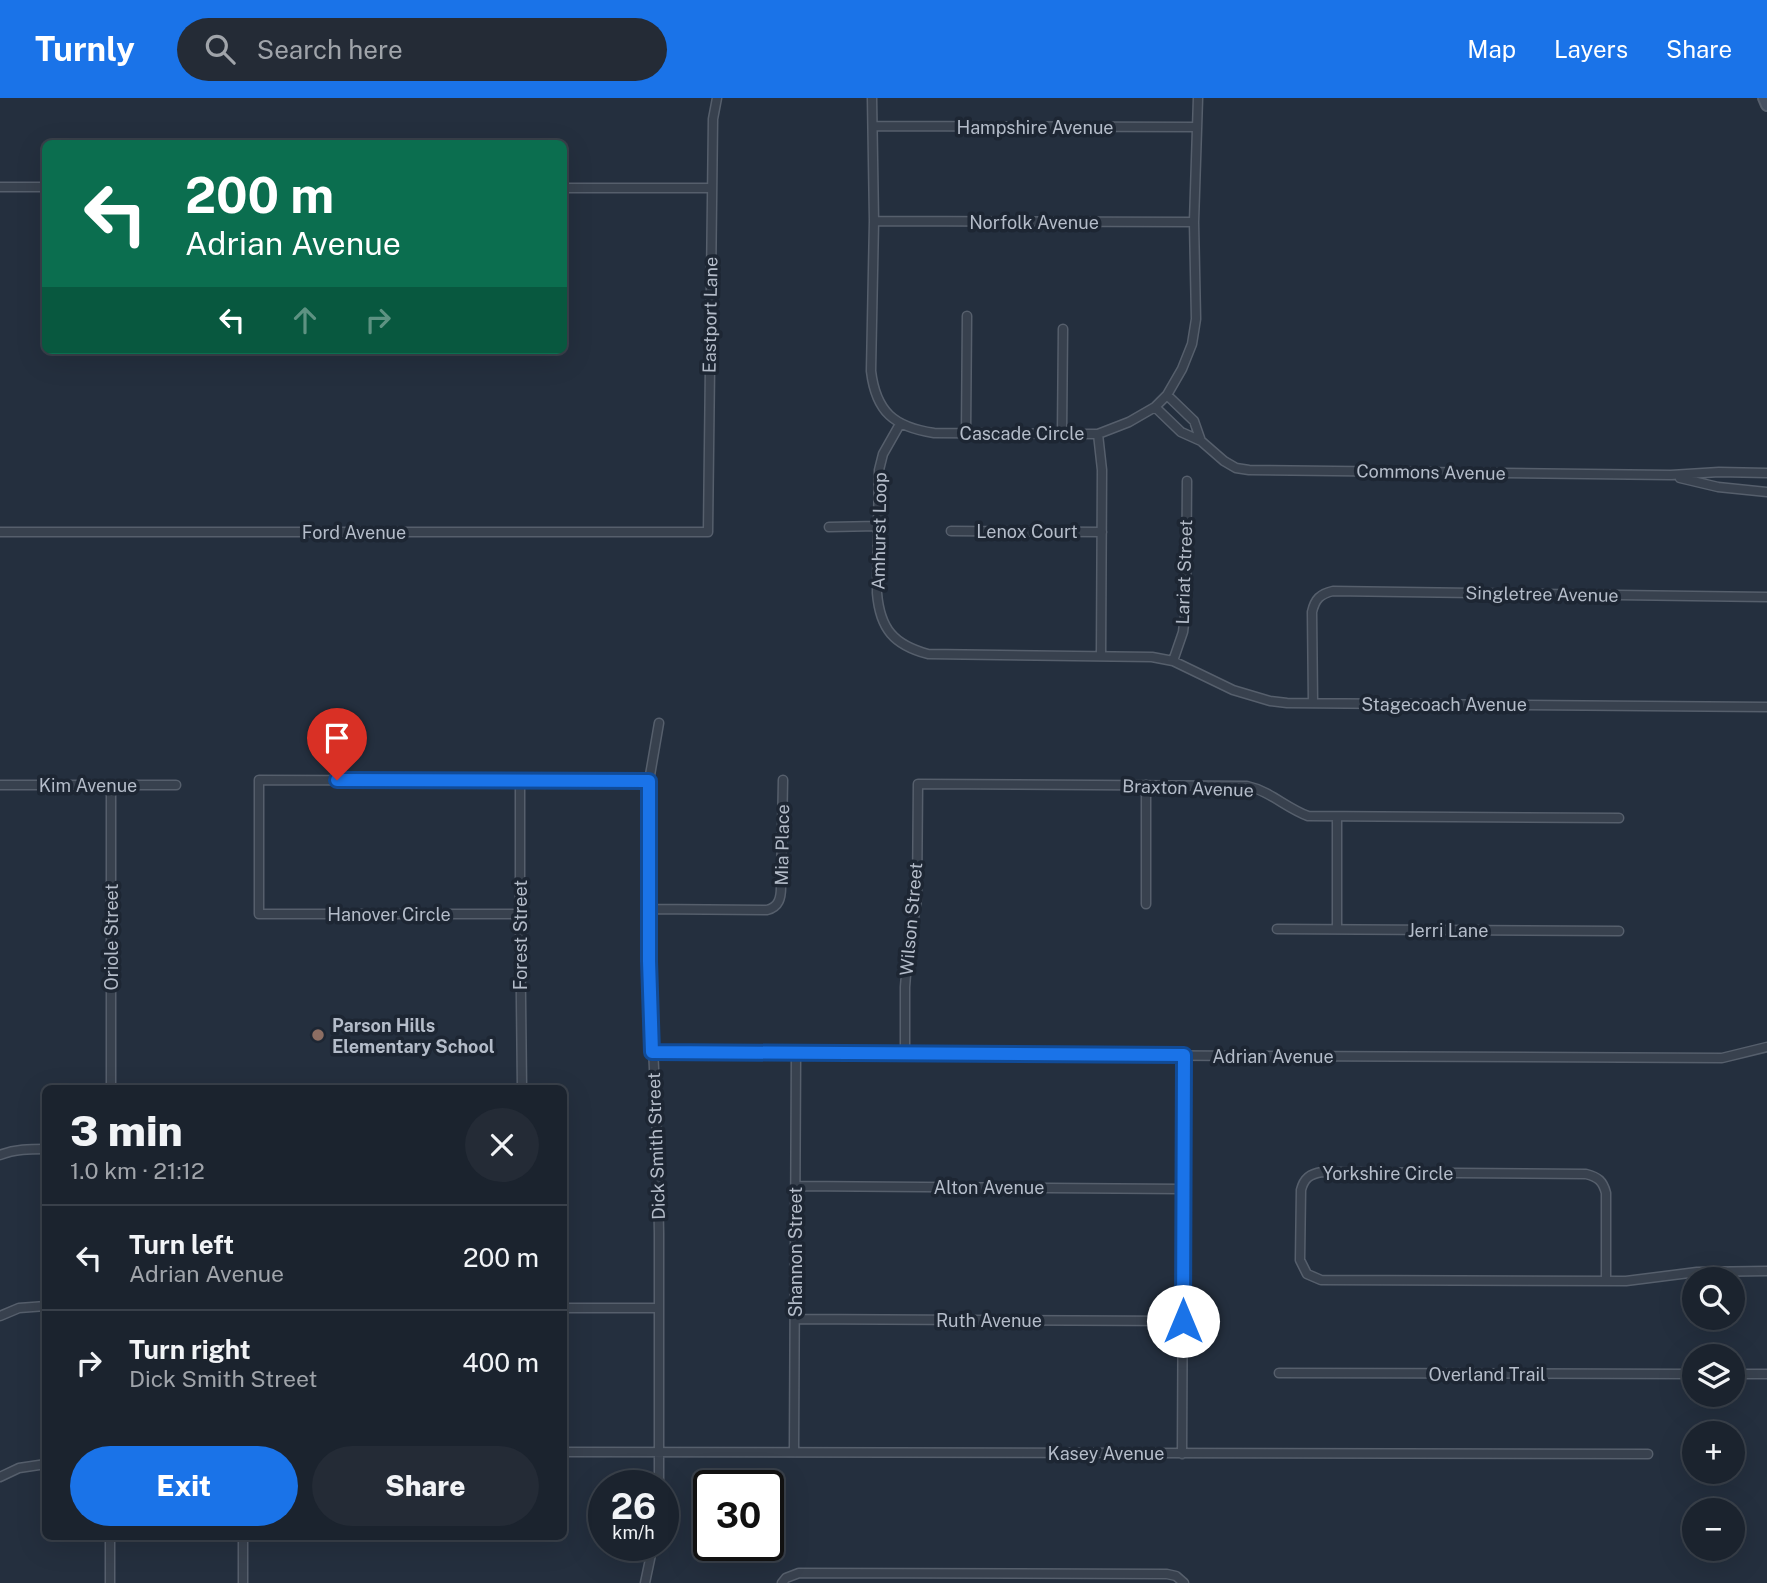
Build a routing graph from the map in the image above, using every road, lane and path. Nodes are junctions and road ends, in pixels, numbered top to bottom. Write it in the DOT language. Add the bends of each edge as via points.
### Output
graph roads {
  1 [pos="717,98"];
  2 [pos="872,98"];
  3 [pos="1198,98"];
  4 [pos="1765,98"];
  5 [pos="1767,105"];
  6 [pos="873,126"];
  7 [pos="1197,127"];
  8 [pos="0,187"];
  9 [pos="42,187"];
  10 [pos="567,188"];
  11 [pos="712,188"];
  12 [pos="874,221"];
  13 [pos="1194,222"];
  14 [pos="967,316"];
  15 [pos="1063,329"];
  16 [pos="1167,395"];
  17 [pos="1155,408"];
  18 [pos="900,424"];
  19 [pos="966,433"];
  20 [pos="1062,434"];
  21 [pos="1098,434"];
  22 [pos="1201,441"];
  23 [pos="1767,473"];
  24 [pos="1671,475"];
  25 [pos="1187,481"];
  26 [pos="1767,492"];
  27 [pos="878,526"];
  28 [pos="828,527"];
  29 [pos="0,531"];
  30 [pos="951,531"];
  31 [pos="708,532"];
  32 [pos="1102,532"];
  33 [pos="1767,597"];
  34 [pos="1101,656"];
  35 [pos="1130,656"];
  36 [pos="1173,662"];
  37 [pos="1313,703"];
  38 [pos="1767,707"];
  39 [pos="659,723"];
  40 [pos="783,780"];
  41 [pos="520,781"];
  42 [pos="649,781"];
  43 [pos="918,784"];
  44 [pos="0,785"];
  45 [pos="110,785"];
  46 [pos="176,785"];
  47 [pos="1146,785"];
  48 [pos="1338,817"];
  49 [pos="1619,818"];
  50 [pos="1146,904"];
  51 [pos="649,909"];
  52 [pos="520,914"];
  53 [pos="1277,929"];
  54 [pos="1337,929"];
  55 [pos="1619,931"];
  56 [pos="1767,1047"];
  57 [pos="652,1052"];
  58 [pos="796,1053"];
  59 [pos="905,1053"];
  60 [pos="1184,1055"];
  61 [pos="111,1085"];
  62 [pos="522,1085"];
  63 [pos="42,1149"];
  64 [pos="0,1155"];
  65 [pos="795,1186"];
  66 [pos="1183,1188"];
  67 [pos="1767,1271"];
  68 [pos="1606,1281"];
  69 [pos="42,1306"];
  70 [pos="567,1308"];
  71 [pos="658,1308"];
  72 [pos="0,1316"];
  73 [pos="795,1319"];
  74 [pos="1183,1321"];
  75 [pos="1279,1373"];
  76 [pos="1682,1374"];
  77 [pos="1745,1374"];
  78 [pos="1767,1374"];
  79 [pos="567,1452"];
  80 [pos="659,1452"];
  81 [pos="794,1452"];
  82 [pos="1182,1454"];
  83 [pos="1648,1454"];
  84 [pos="42,1465"];
  85 [pos="659,1470"];
  86 [pos="0,1478"];
  87 [pos="110,1540"];
  88 [pos="243,1540"];
  89 [pos="650,1561"];
  90 [pos="784,1581"];
  91 [pos="1183,1582"];
  92 [pos="110,1583"];
  93 [pos="243,1583"];
  94 [pos="645,1583"];
  1 -- 11 [label="street, Eastport Lane"];
  2 -- 6 [label="street"];
  3 -- 7 [label="street, Cascade Circle"];
  4 -- 5 [label="main road"];
  6 -- 7 [label="street, Hampshire Avenue"];
  6 -- 12 [label="street"];
  7 -- 13 [label="street, Cascade Circle"];
  8 -- 9 [label="street"];
  10 -- 11 [label="street"];
  11 -- 31 [label="street, Eastport Lane"];
  12 -- 13 [label="street, Norfolk Avenue"];
  12 -- 18 [label="street" via="873,387 882,407"];
  13 -- 16 [label="street, Cascade Circle" via="1196,319 1192,344"];
  14 -- 19 [label="street"];
  15 -- 20 [label="street"];
  16 -- 17 [label="street, Cascade Circle"];
  16 -- 22 [label="street, Commons Avenue" via="1194,421"];
  17 -- 21 [label="street, Cascade Circle"];
  17 -- 22 [label="street, Commons Avenue" via="1181,432"];
  18 -- 19 [label="street, Cascade Circle" via="926,432"];
  18 -- 27 [label="street, Amhurst Loop" via="879,470"];
  19 -- 20 [label="street, Cascade Circle"];
  20 -- 21 [label="street, Cascade Circle"];
  21 -- 32 [label="street"];
  22 -- 24 [label="street, Commons Avenue" via="1224,461 1249,470"];
  23 -- 24 [label="street, Commons Avenue"];
  24 -- 26 [label="street, Commons Avenue" via="1718,487"];
  25 -- 36 [label="street, Lariat Street" via="1185,620"];
  27 -- 28 [label="street"];
  27 -- 34 [label="street, Amhurst Loop" via="878,608 891,635 902,644 928,654"];
  29 -- 31 [label="street, Ford Avenue"];
  30 -- 32 [label="street, Lenox Court"];
  32 -- 34 [label="street"];
  33 -- 37 [label="street, Singletree Avenue" via="1333,591 1318,597 1312,612"];
  34 -- 35 [label="street, Amhurst Loop"];
  35 -- 36 [label="street, Stagecoach Avenue"];
  36 -- 37 [label="street, Stagecoach Avenue" via="1253,697"];
  37 -- 38 [label="street, Stagecoach Avenue"];
  39 -- 42 [label="street, Dick Smith Street"];
  40 -- 51 [label="street, Mia Place" via="781,887 776,906 767,910"];
  41 -- 42 [label="street"];
  41 -- 52 [label="street, Forest Street"];
  41 -- 52 [label="street, Hanover Circle" via="259,780 259,914"];
  42 -- 51 [label="street, Dick Smith Street"];
  43 -- 47 [label="street, Braxton Avenue"];
  43 -- 59 [label="street, Wilson Street" via="917,899 907,962"];
  44 -- 45 [label="street, Kim Avenue"];
  45 -- 46 [label="street, Kim Avenue"];
  45 -- 61 [label="street, Oriole Street"];
  47 -- 48 [label="street, Braxton Avenue" via="1247,786 1308,817"];
  47 -- 50 [label="street"];
  48 -- 49 [label="street, Braxton Avenue"];
  48 -- 54 [label="street"];
  51 -- 57 [label="street, Dick Smith Street"];
  52 -- 62 [label="street, Forest Street"];
  53 -- 54 [label="street, Jerri Lane"];
  54 -- 55 [label="street, Jerri Lane"];
  56 -- 60 [label="street, Adrian Avenue" via="1722,1058"];
  57 -- 58 [label="street, Adrian Avenue"];
  57 -- 71 [label="street, Dick Smith Street"];
  58 -- 59 [label="street, Adrian Avenue"];
  58 -- 65 [label="street, Shannon Street"];
  59 -- 60 [label="street, Adrian Avenue"];
  60 -- 66 [label="street"];
  63 -- 64 [label="street"];
  65 -- 66 [label="street, Alton Avenue"];
  65 -- 73 [label="street, Shannon Street"];
  66 -- 74 [label="street"];
  67 -- 68 [label="street, Yorkshire Circle"];
  68 -- 68 [label="street, Yorkshire Circle" via="1313,1278 1300,1261 1303,1182 1322,1172 1593,1176 1600,1179 1606,1194"];
  69 -- 72 [label="street" via="19,1308"];
  70 -- 71 [label="street"];
  71 -- 80 [label="street, Dick Smith Street"];
  73 -- 74 [label="street, Ruth Avenue"];
  73 -- 81 [label="street, Shannon Street"];
  74 -- 82 [label="street"];
  75 -- 76 [label="street, Overland Trail"];
  77 -- 78 [label="street"];
  79 -- 80 [label="street, Kasey Avenue"];
  80 -- 81 [label="street, Kasey Avenue"];
  80 -- 85 [label="street, Dick Smith Street"];
  81 -- 82 [label="street, Kasey Avenue"];
  82 -- 83 [label="street, Kasey Avenue"];
  84 -- 86 [label="street" via="19,1468"];
  87 -- 92 [label="street"];
  88 -- 93 [label="street"];
  89 -- 94 [label="street"];
  90 -- 91 [label="street" via="799,1573 1167,1574"];
}
